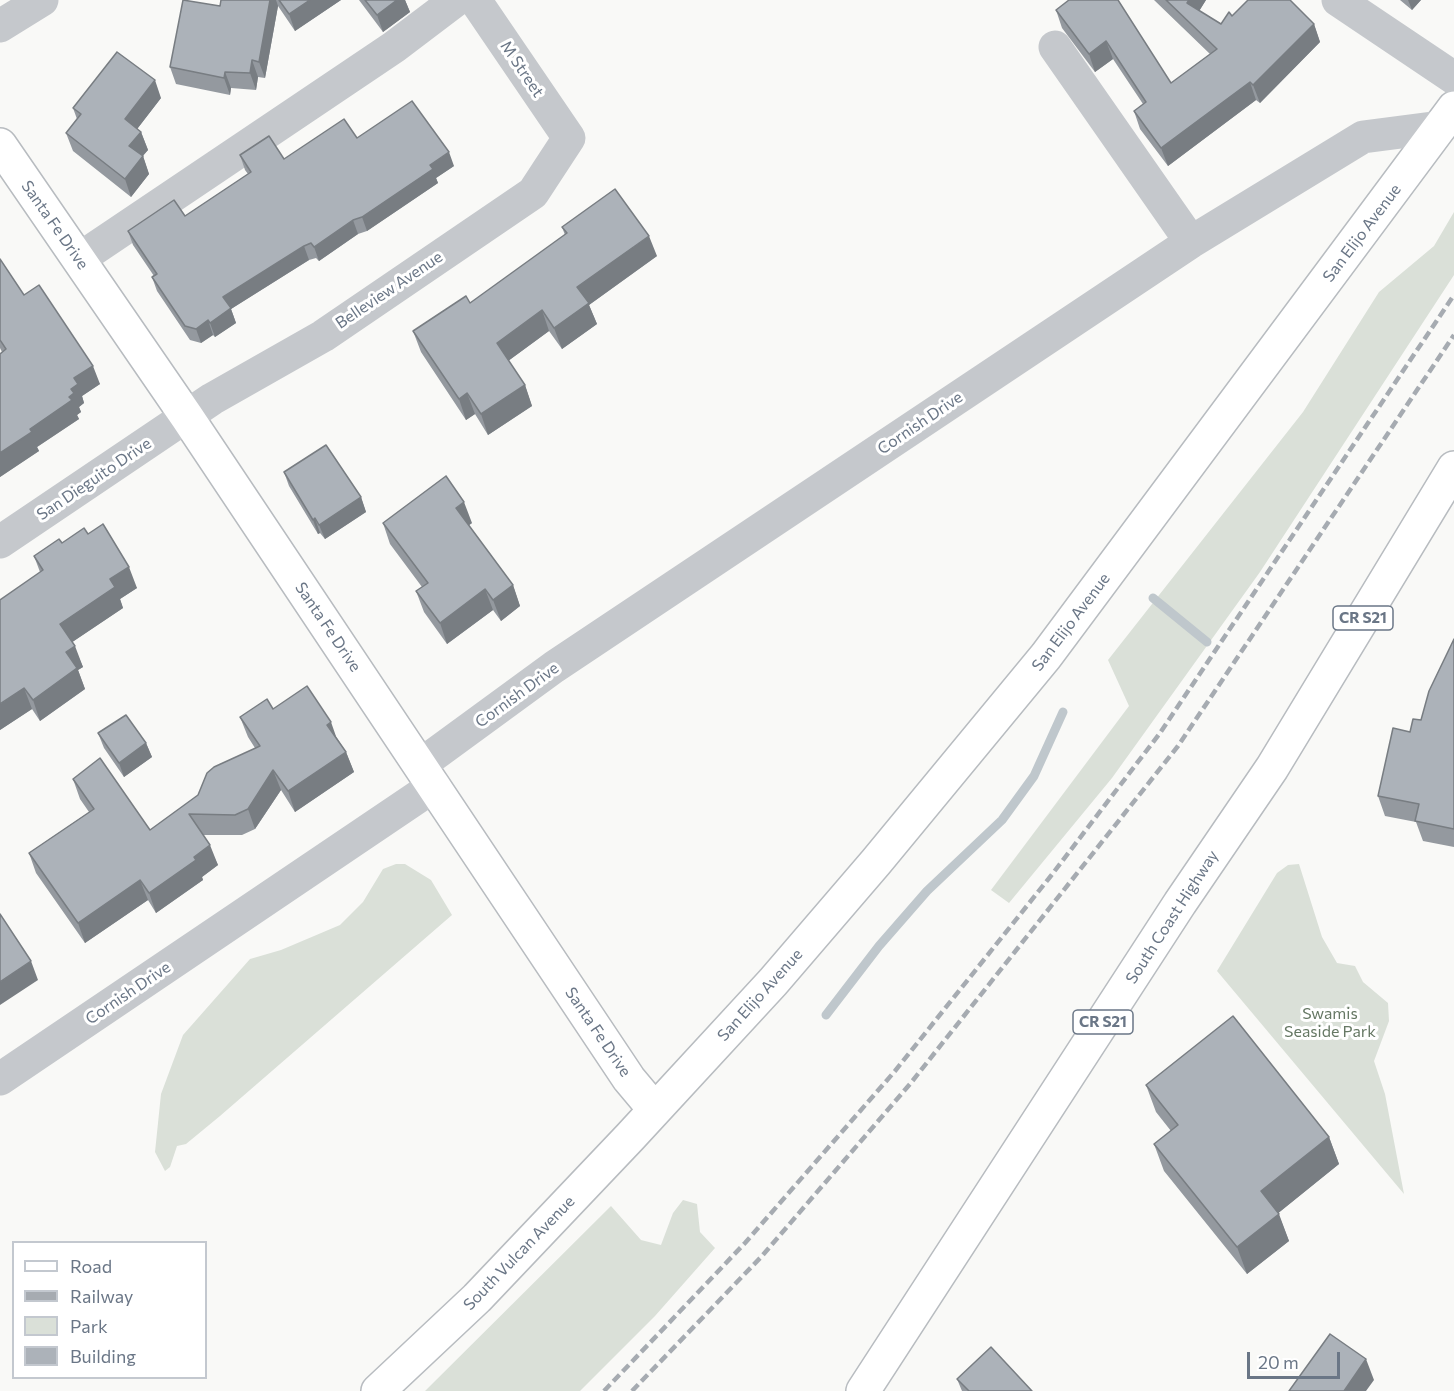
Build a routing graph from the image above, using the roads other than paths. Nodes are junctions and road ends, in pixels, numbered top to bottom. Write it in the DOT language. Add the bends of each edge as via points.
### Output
graph roads {
  1 [pos="42,0"];
  2 [pos="456,0"];
  3 [pos="475,0"];
  4 [pos="1338,0"];
  5 [pos="0,26"];
  6 [pos="1055,47"];
  7 [pos="1454,78"];
  8 [pos="1447,117"];
  9 [pos="568,138"];
  10 [pos="0,145"];
  11 [pos="1191,242"];
  12 [pos="79,259"];
  13 [pos="187,417"];
  14 [pos="1454,468"];
  15 [pos="0,542"];
  16 [pos="427,775"];
  17 [pos="0,1079"];
  18 [pos="655,1110"];
  19 [pos="378,1391"];
  20 [pos="863,1391"];
  1 -- 5 [label="street"];
  2 -- 12 [label="street" via="394,47"];
  3 -- 9 [label="street, M Street"];
  4 -- 7 [label="street"];
  6 -- 11 [label="street"];
  8 -- 11 [label="street, Cornish Drive" via="1363,137"];
  8 -- 18 [label="main road, San Elijo Avenue" via="1046,656 773,982"];
  9 -- 13 [label="street, Belleview Avenue" via="533,193 323,336"];
  10 -- 12 [label="main road, Santa Fe Drive"];
  11 -- 16 [label="street, Cornish Drive" via="564,660"];
  12 -- 13 [label="main road, Santa Fe Drive"];
  13 -- 15 [label="street, San Dieguito Drive"];
  13 -- 16 [label="main road, Santa Fe Drive"];
  14 -- 20 [label="main road, South Coast Highway / CR S21" via="1272,768"];
  16 -- 17 [label="street, Cornish Drive"];
  16 -- 18 [label="main road, Santa Fe Drive" via="629,1079"];
  18 -- 19 [label="main road, South Vulcan Avenue" via="477,1298"];
}
